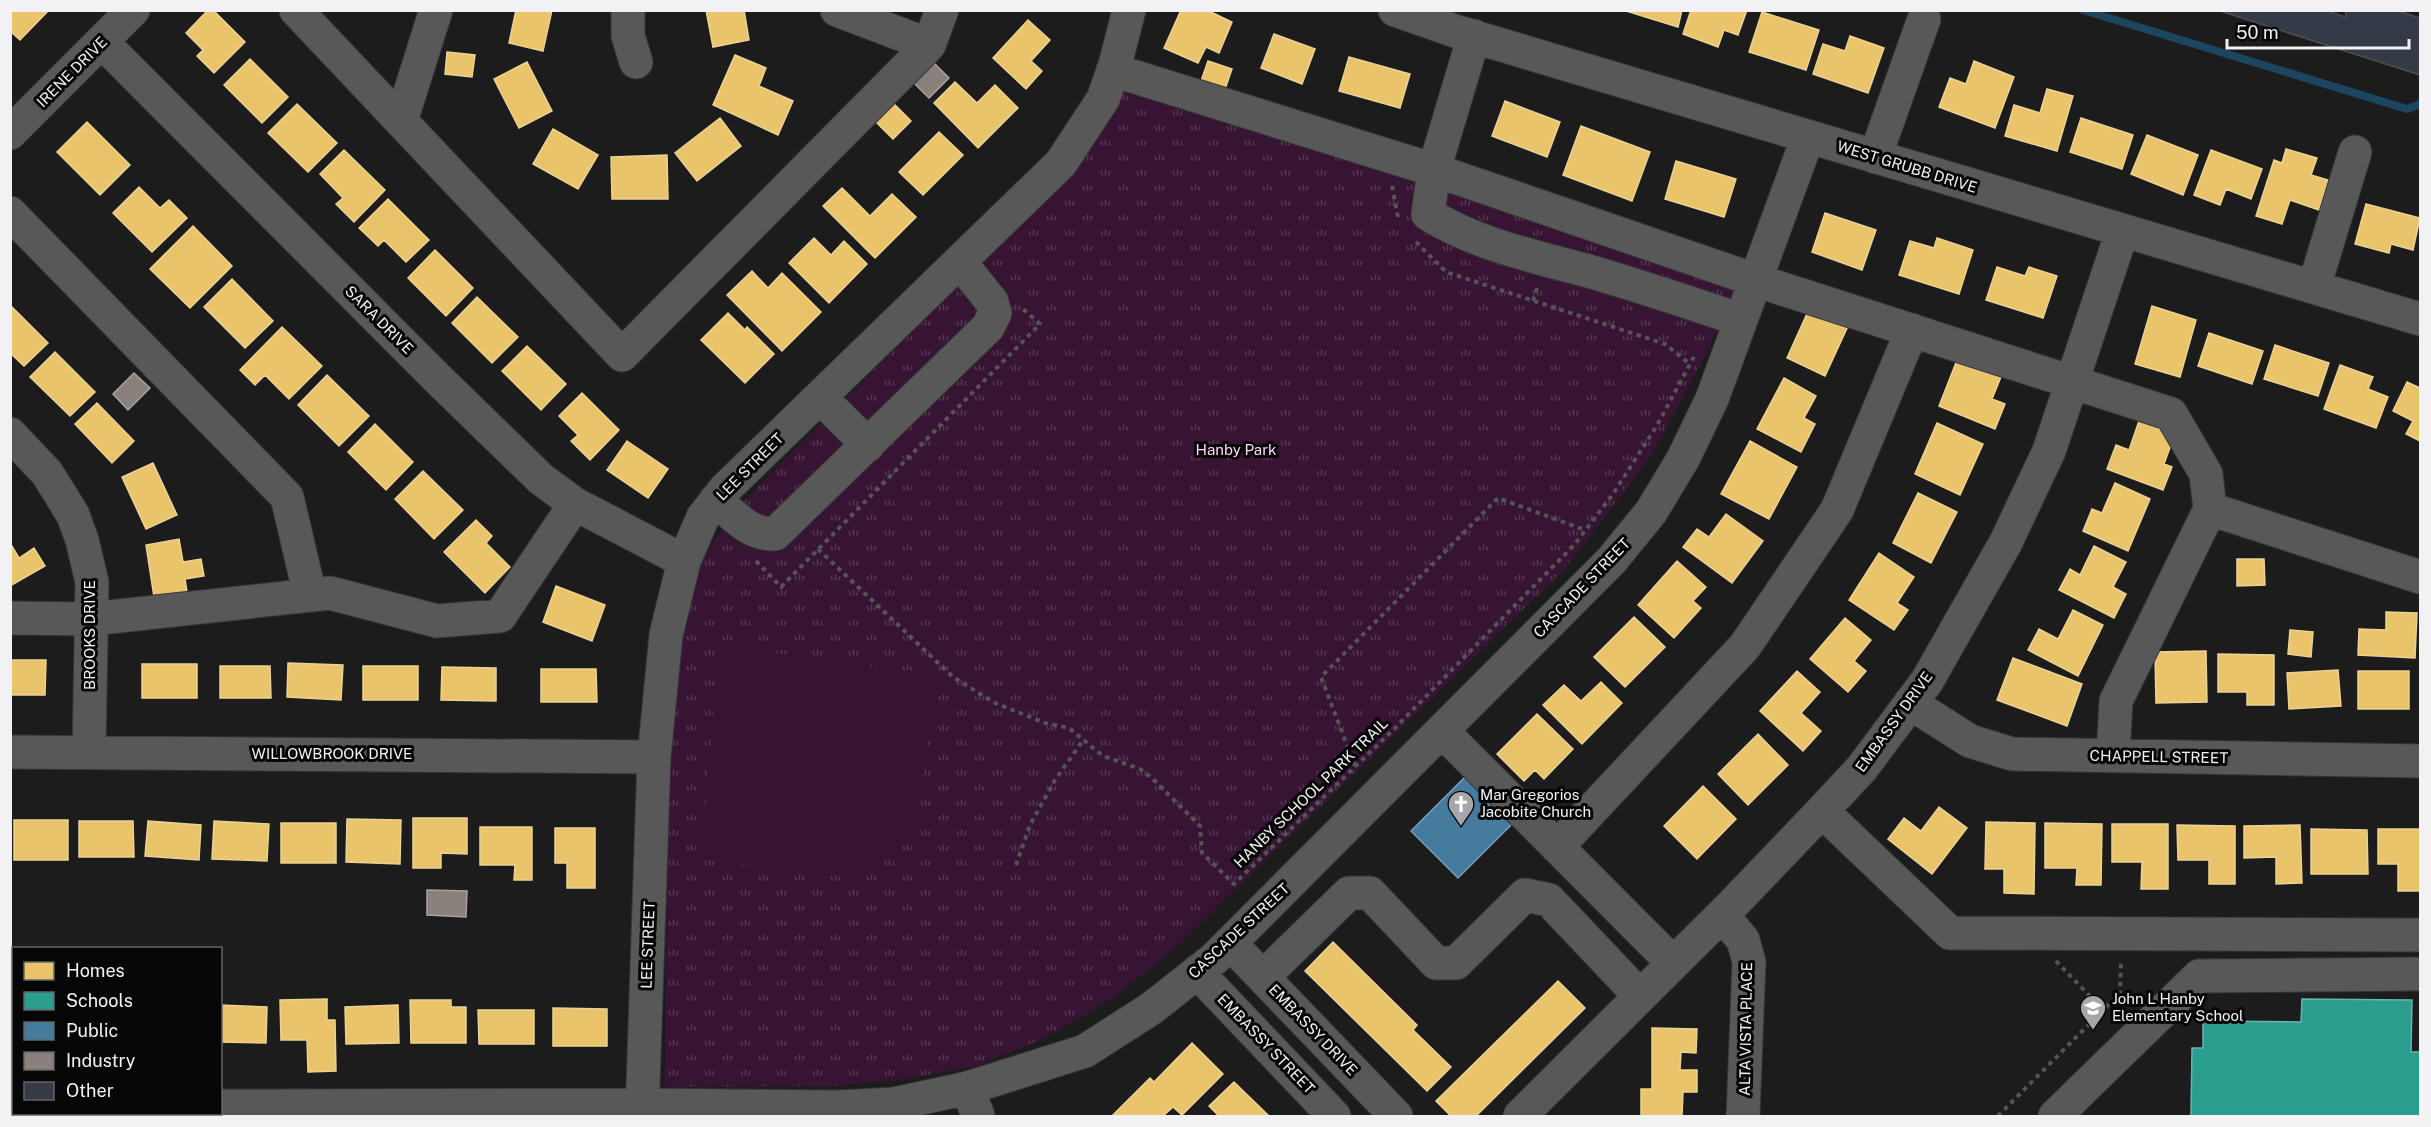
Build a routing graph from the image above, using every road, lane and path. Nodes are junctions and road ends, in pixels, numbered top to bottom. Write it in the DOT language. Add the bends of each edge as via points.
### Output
graph roads {
  1 [pos="133,10"];
  2 [pos="296,10"];
  3 [pos="436,10"];
  4 [pos="628,10"];
  5 [pos="837,10"];
  6 [pos="942,10"];
  7 [pos="1129,10"];
  8 [pos="1395,10"];
  9 [pos="1924,19"];
  10 [pos="1474,36"];
  11 [pos="102,42"];
  12 [pos="929,45"];
  13 [pos="636,62"];
  14 [pos="1113,70"];
  15 [pos="402,121"];
  16 [pos="10,133"];
  17 [pos="1808,137"];
  18 [pos="2355,152"];
  19 [pos="1875,157"];
  20 [pos="1434,170"];
  21 [pos="10,213"];
  22 [pos="2122,232"];
  23 [pos="960,262"];
  24 [pos="1755,280"];
  25 [pos="2314,287"];
  26 [pos="1728,315"];
  27 [pos="2421,319"];
  28 [pos="1912,330"];
  29 [pos="2072,381"];
  30 [pos="820,397"];
  31 [pos="10,434"];
  32 [pos="868,445"];
  33 [pos="716,500"];
  34 [pos="575,504"];
  35 [pos="2210,509"];
  36 [pos="1585,530"];
  37 [pos="818,549"];
  38 [pos="684,561"];
  39 [pos="2421,577"];
  40 [pos="310,595"];
  41 [pos="10,618"];
  42 [pos="91,619"];
  43 [pos="1910,703"];
  44 [pos="1442,731"];
  45 [pos="1084,739"];
  46 [pos="10,752"];
  47 [pos="89,752"];
  48 [pos="2113,756"];
  49 [pos="654,757"];
  50 [pos="2421,761"];
  51 [pos="1355,766"];
  52 [pos="1822,811"];
  53 [pos="1557,847"];
  54 [pos="1016,865"];
  55 [pos="1722,915"];
  56 [pos="2421,935"];
  57 [pos="1230,942"];
  58 [pos="1673,963"];
  59 [pos="1197,972"];
  60 [pos="2421,974"];
  61 [pos="1263,977"];
  62 [pos="1640,996"];
  63 [pos="973,1102"];
  64 [pos="222,1106"];
  65 [pos="642,1111"];
  66 [pos="1389,1114"];
  67 [pos="1334,1116"];
  68 [pos="1520,1116"];
  69 [pos="1743,1116"];
  70 [pos="2055,1116"];
  1 -- 11 [label="street, IRENE DRIVE"];
  2 -- 15 [label="street"];
  3 -- 15 [label="street"];
  4 -- 13 [label="street" via="628,36"];
  5 -- 12 [label="street"];
  6 -- 12 [label="street"];
  7 -- 14 [label="street, LEE STREET"];
  8 -- 10 [label="street, WEST GRUBB DRIVE"];
  9 -- 19 [label="street"];
  10 -- 17 [label="street, WEST GRUBB DRIVE"];
  10 -- 20 [label="street"];
  11 -- 16 [label="street, IRENE DRIVE"];
  11 -- 34 [label="street, SARA DRIVE" via="437,378 541,479"];
  12 -- 15 [label="street" via="622,355"];
  14 -- 20 [label="street"];
  14 -- 23 [label="street, LEE STREET" via="1103,99 1061,163"];
  17 -- 19 [label="street, WEST GRUBB DRIVE"];
  17 -- 24 [label="street, CASCADE STREET"];
  18 -- 25 [label="street"];
  19 -- 22 [label="street, WEST GRUBB DRIVE"];
  20 -- 24 [label="street"];
  20 -- 26 [label="street" via="1428,214 1450,228"];
  21 -- 40 [label="street" via="287,497"];
  22 -- 25 [label="street, WEST GRUBB DRIVE"];
  22 -- 29 [label="street, EMBASSY DRIVE"];
  23 -- 30 [label="street, LEE STREET"];
  23 -- 32 [label="street" via="992,302 995,313 988,327"];
  24 -- 26 [label="street, CASCADE STREET"];
  24 -- 28 [label="street"];
  25 -- 27 [label="street, WEST GRUBB DRIVE"];
  26 -- 36 [label="path, HANBY SCHOOL PARK TRAIL" via="1694,358 1656,427"];
  26 -- 44 [label="street, CASCADE STREET" via="1712,399 1651,512 1611,561"];
  28 -- 29 [label="street"];
  28 -- 53 [label="street" via="1837,510 1745,646"];
  29 -- 35 [label="street" via="2171,414 2206,474"];
  29 -- 43 [label="street, EMBASSY DRIVE" via="2049,451 2006,542 1927,681"];
  30 -- 32 [label="street"];
  30 -- 33 [label="street, LEE STREET"];
  31 -- 42 [label="street, BROOKS DRIVE" via="47,473 73,515 92,582"];
  32 -- 33 [label="street" via="775,534 764,535 749,529"];
  33 -- 38 [label="street, LEE STREET"];
  34 -- 38 [label="street, SARA DRIVE"];
  34 -- 40 [label="street" via="500,616 437,621 330,593"];
  35 -- 39 [label="street"];
  35 -- 48 [label="street" via="2116,701"];
  36 -- 51 [label="path, HANBY SCHOOL PARK TRAIL"];
  36 -- 51 [label="path" via="1498,498 1321,677"];
  37 -- 45 [label="path, HANBY SCHOOL PARK TRAIL" via="953,677 995,703 1069,728"];
  38 -- 49 [label="street, LEE STREET" via="666,635"];
  40 -- 42 [label="street"];
  41 -- 42 [label="street"];
  42 -- 47 [label="street, BROOKS DRIVE"];
  43 -- 48 [label="street, CHAPPELL STREET" via="1970,741 2012,754"];
  43 -- 52 [label="street, EMBASSY DRIVE" via="1862,768"];
  44 -- 53 [label="street"];
  44 -- 57 [label="street, CASCADE STREET"];
  45 -- 51 [label="path, HANBY SCHOOL PARK TRAIL" via="1103,756 1140,770 1160,785 1200,826 1202,853 1234,884"];
  45 -- 54 [label="path" via="1029,825"];
  46 -- 47 [label="street, WILLOWBROOK DRIVE"];
  47 -- 49 [label="street, WILLOWBROOK DRIVE"];
  48 -- 50 [label="street, CHAPPELL STREET"];
  49 -- 65 [label="street, LEE STREET"];
  52 -- 55 [label="street, EMBASSY DRIVE"];
  52 -- 56 [label="street" via="1950,933"];
  53 -- 58 [label="street"];
  55 -- 58 [label="street, EMBASSY DRIVE"];
  55 -- 69 [label="street, ALTA VISTA PLACE" via="1743,940 1749,962"];
  57 -- 59 [label="street, CASCADE STREET"];
  57 -- 61 [label="street, EMBASSY DRIVE"];
  58 -- 62 [label="street, EMBASSY DRIVE"];
  59 -- 63 [label="street, CASCADE STREET" via="1152,1008 1085,1051"];
  59 -- 67 [label="street, EMBASSY STREET"];
  60 -- 70 [label="street" via="2199,976"];
  61 -- 62 [label="street" via="1349,893 1370,893 1436,963 1456,963 1525,895 1549,900"];
  61 -- 66 [label="street, EMBASSY DRIVE"];
  62 -- 68 [label="street, EMBASSY DRIVE"];
  63 -- 65 [label="street, CASCADE STREET"];
  64 -- 65 [label="street, CASCADE STREET"];
}
